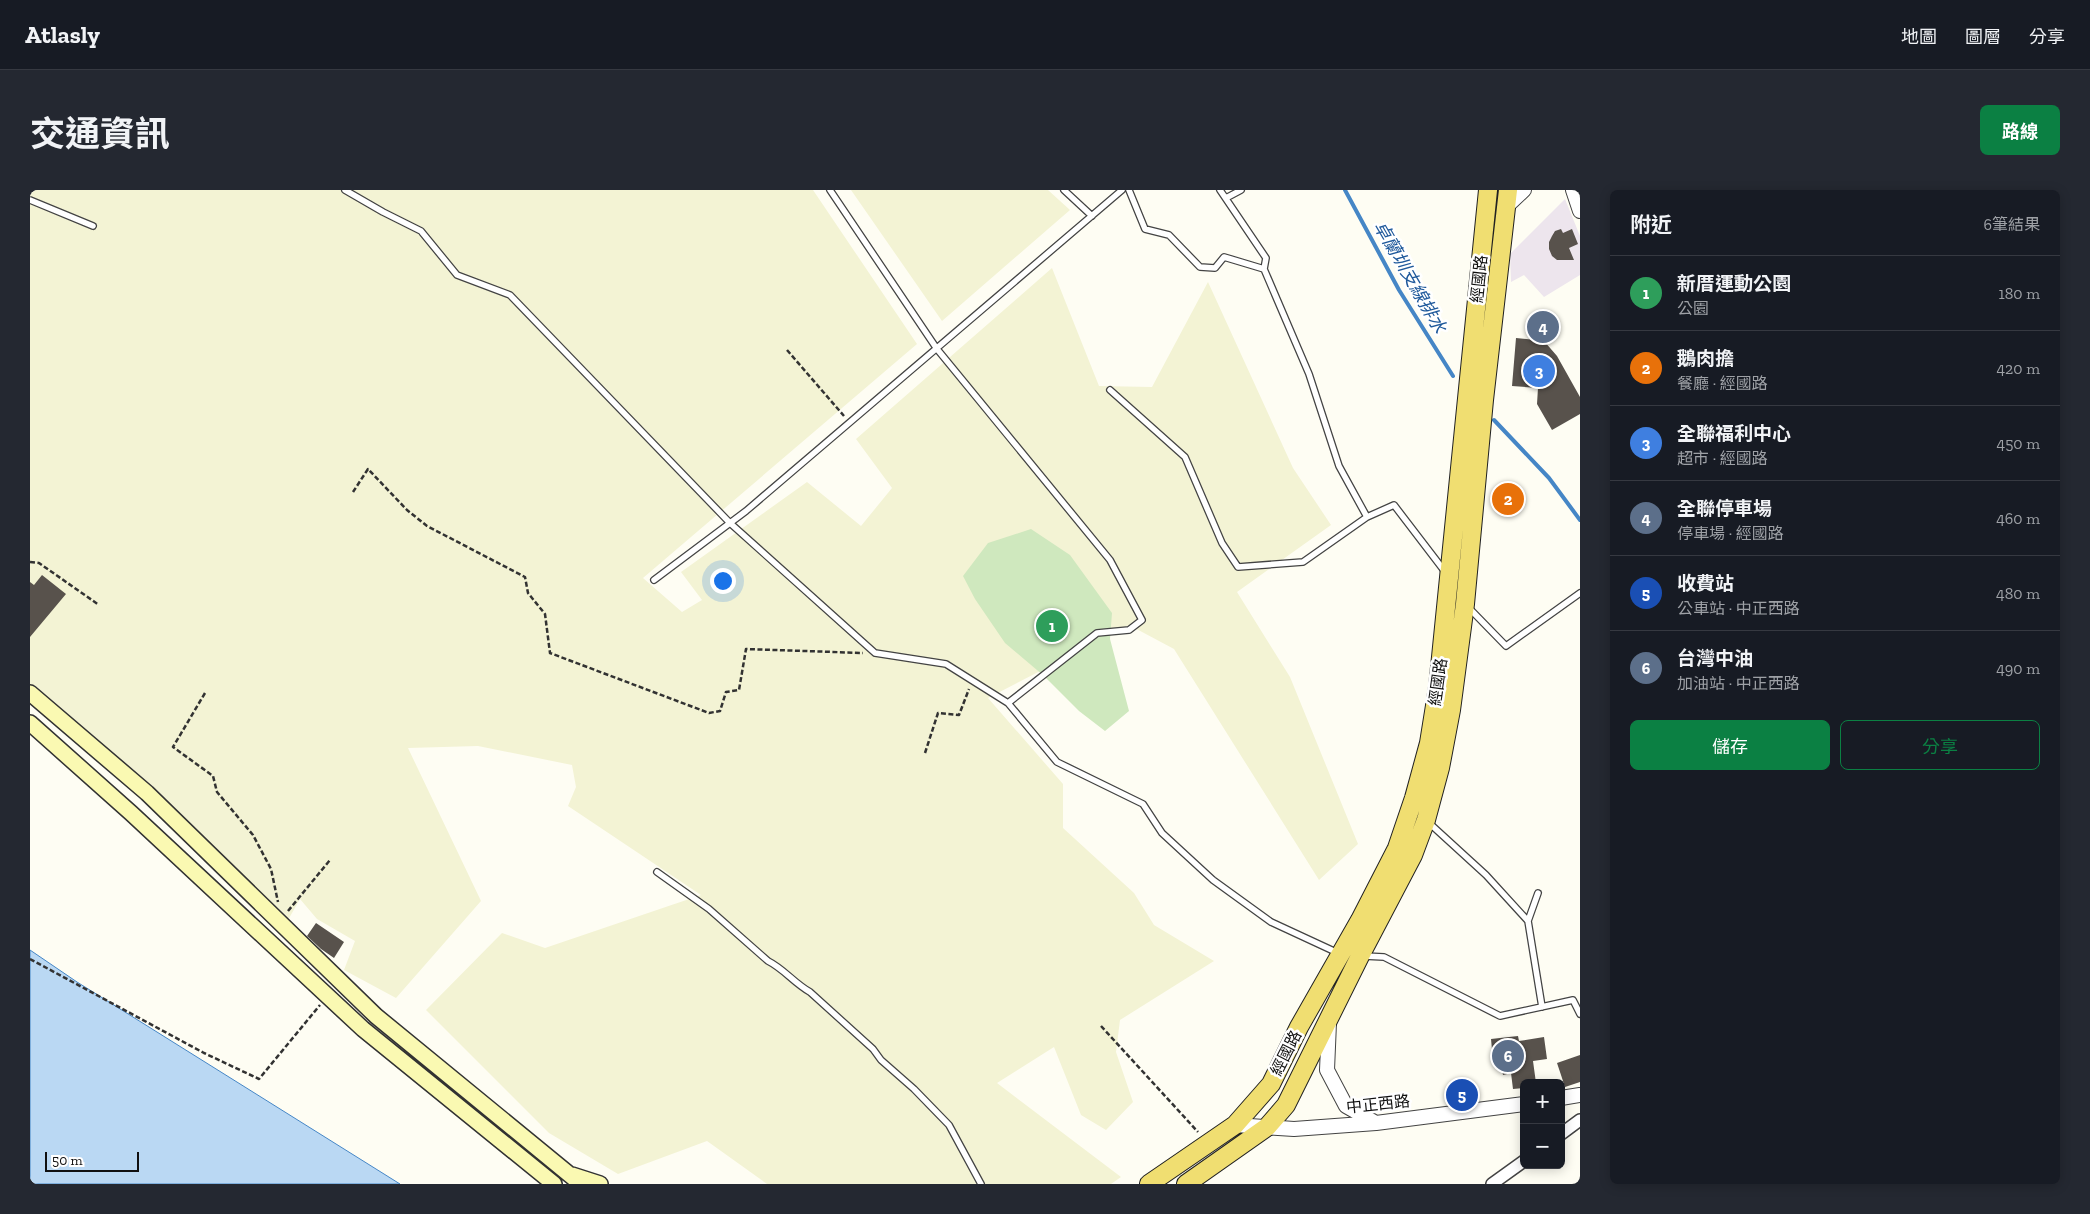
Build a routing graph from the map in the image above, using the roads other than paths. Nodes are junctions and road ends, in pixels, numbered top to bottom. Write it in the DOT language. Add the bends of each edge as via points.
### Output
graph roads {
  1 [pos="345,190"];
  2 [pos="830,190"];
  3 [pos="1064,190"];
  4 [pos="1122,190"];
  5 [pos="1129,190"];
  6 [pos="1220,190"];
  7 [pos="1241,190"];
  8 [pos="1488,190"];
  9 [pos="1524,190"];
  10 [pos="1576,192"];
  11 [pos="1226,198"];
  12 [pos="1507,199"];
  13 [pos="30,200"];
  14 [pos="1580,211"];
  15 [pos="1092,216"];
  16 [pos="93,226"];
  17 [pos="1264,269"];
  18 [pos="937,349"];
  19 [pos="1110,390"];
  20 [pos="1367,517"];
  21 [pos="730,523"];
  22 [pos="1450,579"];
  23 [pos="654,580"];
  24 [pos="1580,593"];
  25 [pos="1456,601"];
  26 [pos="30,693"];
  27 [pos="1008,703"];
  28 [pos="30,723"];
  29 [pos="1426,820"];
  30 [pos="657,872"];
  31 [pos="1538,894"];
  32 [pos="1528,921"];
  33 [pos="1340,954"];
  34 [pos="1360,956"];
  35 [pos="1542,1007"];
  36 [pos="1580,1014"];
  37 [pos="1329,1018"];
  38 [pos="1580,1095"];
  39 [pos="1565,1097"];
  40 [pos="1520,1105"];
  41 [pos="1580,1120"];
  42 [pos="1376,1123"];
  43 [pos="1235,1125"];
  44 [pos="1267,1127"];
  45 [pos="1565,1131"];
  46 [pos="1520,1164"];
  47 [pos="566,1179"];
  48 [pos="554,1184"];
  49 [pos="581,1184"];
  50 [pos="600,1184"];
  51 [pos="981,1184"];
  52 [pos="1148,1184"];
  53 [pos="1186,1184"];
  54 [pos="1492,1184"];
  1 -- 21 [label="lane" via="421,231 457,274 510,295"];
  2 -- 18 [label="lane"];
  3 -- 15 [label="lane"];
  4 -- 15 [label="lane"];
  5 -- 17 [label="lane" via="1145,228 1169,235 1200,267 1215,268 1224,257"];
  6 -- 11 [label="lane"];
  7 -- 11 [label="lane"];
  8 -- 22 [label="main road, 經國路"];
  9 -- 12 [label="street"];
  10 -- 14 [label="street"];
  11 -- 17 [label="lane" via="1266,258"];
  12 -- 25 [label="main road, 經國路"];
  13 -- 16 [label="lane"];
  15 -- 18 [label="lane"];
  17 -- 20 [label="lane" via="1309,374 1340,466"];
  18 -- 21 [label="lane"];
  18 -- 27 [label="lane" via="1110,560 1142,620 1129,630 1097,633"];
  19 -- 20 [label="lane" via="1185,456 1222,543 1238,567 1303,562"];
  20 -- 22 [label="lane" via="1394,505"];
  21 -- 23 [label="lane"];
  21 -- 27 [label="lane" via="874,653 946,664"];
  22 -- 25 [label="main road, 經國路"];
  24 -- 25 [label="lane" via="1506,646"];
  25 -- 29 [label="main road, 經國路" via="1451,710"];
  25 -- 33 [label="main road, 經國路" via="1429,743 1414,798 1397,848"];
  26 -- 47 [label="main road" via="147,794 376,1016"];
  27 -- 33 [label="lane" via="1057,762 1143,804 1162,833 1213,880 1271,922"];
  28 -- 48 [label="main road" via="363,1030"];
  29 -- 32 [label="lane" via="1486,874"];
  29 -- 34 [label="main road, 經國路" via="1413,855"];
  30 -- 51 [label="lane" via="779,966 873,1049 949,1125"];
  31 -- 32 [label="lane"];
  32 -- 35 [label="lane"];
  33 -- 34 [label="lane"];
  33 -- 43 [label="main road, 經國路" via="1270,1084"];
  34 -- 35 [label="lane" via="1384,957 1500,1016"];
  34 -- 37 [label="main road, 經國路"];
  35 -- 36 [label="lane" via="1573,1000"];
  37 -- 42 [label="street" via="1327,1070 1346,1106"];
  37 -- 44 [label="main road, 經國路" via="1286,1105"];
  38 -- 39 [label="street"];
  40 -- 42 [label="street, 中正西路"];
  41 -- 45 [label="street"];
  42 -- 44 [label="street, 中正西路" via="1294,1129"];
  43 -- 44 [label="street, 中正西路"];
  43 -- 52 [label="main road, 經國路"];
  44 -- 53 [label="main road, 經國路"];
  46 -- 54 [label="street"];
  47 -- 49 [label="main road"];
  47 -- 50 [label="main road"];
}
